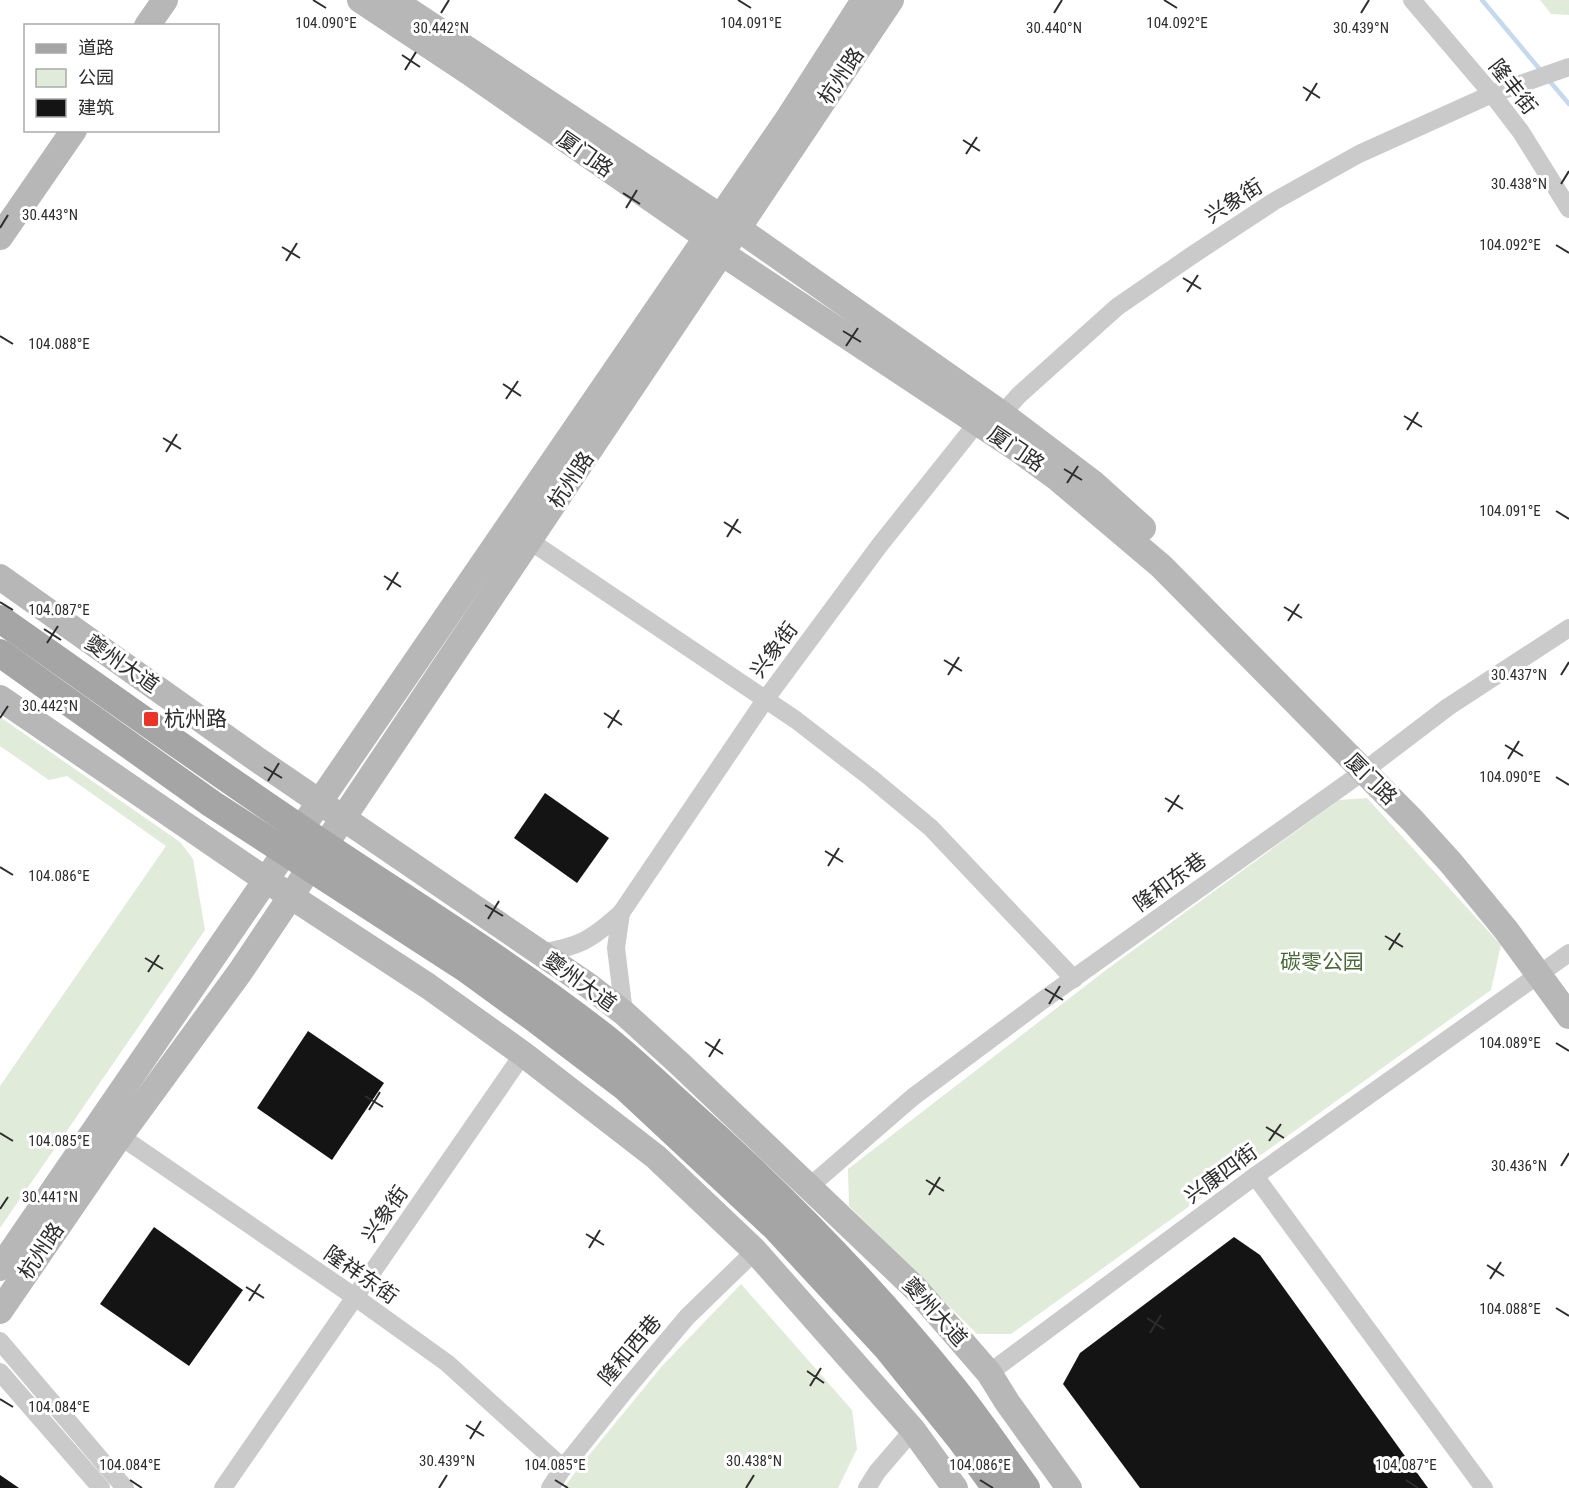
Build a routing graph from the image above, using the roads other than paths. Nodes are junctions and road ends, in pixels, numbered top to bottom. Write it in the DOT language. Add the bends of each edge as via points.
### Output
graph roads {
  1 [pos="165,0"];
  2 [pos="360,0"];
  3 [pos="393,0"];
  4 [pos="864,0"];
  5 [pos="891,0"];
  6 [pos="1412,0"];
  7 [pos="148,24"];
  8 [pos="1569,67"];
  9 [pos="1492,94"];
  10 [pos="73,132"];
  11 [pos="1569,209"];
  12 [pos="730,222"];
  13 [pos="0,237"];
  14 [pos="714,245"];
  15 [pos="1002,414"];
  16 [pos="977,423"];
  17 [pos="530,541"];
  18 [pos="0,577"];
  19 [pos="0,619"];
  20 [pos="1569,628"];
  21 [pos="0,653"];
  22 [pos="0,698"];
  23 [pos="765,700"];
  24 [pos="1370,766"];
  25 [pos="320,802"];
  26 [pos="344,818"];
  27 [pos="293,840"];
  28 [pos="318,856"];
  29 [pos="266,880"];
  30 [pos="290,896"];
  31 [pos="621,913"];
  32 [pos="539,953"];
  33 [pos="1553,963"];
  34 [pos="1074,979"];
  35 [pos="1569,987"];
  36 [pos="624,1013"];
  37 [pos="1569,1016"];
  38 [pos="523,1054"];
  39 [pos="120,1136"];
  40 [pos="1256,1176"];
  41 [pos="809,1187"];
  42 [pos="755,1251"];
  43 [pos="0,1268"];
  44 [pos="355,1297"];
  45 [pos="0,1311"];
  46 [pos="0,1341"];
  47 [pos="0,1372"];
  48 [pos="989,1373"];
  49 [pos="913,1430"];
  50 [pos="563,1468"];
  51 [pos="101,1488"];
  52 [pos="125,1488"];
  53 [pos="223,1488"];
  54 [pos="550,1488"];
  55 [pos="867,1488"];
  56 [pos="955,1488"];
  57 [pos="996,1488"];
  58 [pos="1026,1488"];
  59 [pos="1069,1488"];
  60 [pos="1484,1488"];
  1 -- 7 [label="main road"];
  2 -- 14 [label="main road, 厦门路"];
  3 -- 12 [label="main road, 厦门路"];
  4 -- 12 [label="main road, 杭州路" via="789,117"];
  5 -- 12 [label="main road, 杭州路"];
  6 -- 9 [label="street, 隆丰街"];
  8 -- 9 [label="street, 兴象街"];
  9 -- 11 [label="street, 隆丰街"];
  9 -- 15 [label="street, 兴象街" via="1359,154 1273,202 1191,255 1117,308"];
  10 -- 13 [label="main road"];
  12 -- 14 [label="main road, 杭州路"];
  12 -- 15 [label="main road, 厦门路"];
  14 -- 16 [label="main road, 厦门路"];
  14 -- 17 [label="main road, 杭州路"];
  14 -- 25 [label="main road, 杭州路"];
  15 -- 24 [label="main road, 厦门路" via="1092,482 1149,534"];
  16 -- 23 [label="street, 兴象街" via="879,546"];
  16 -- 24 [label="main road, 厦门路" via="1057,478 1161,566"];
  17 -- 23 [label="street"];
  17 -- 26 [label="main road, 杭州路"];
  18 -- 25 [label="main road, 夔州大道"];
  19 -- 27 [label="main road, 夔州大道"];
  20 -- 24 [label="street, 隆和东巷" via="1448,707"];
  21 -- 27 [label="main road, 夔州大道" via="212,804"];
  22 -- 29 [label="main road"];
  23 -- 31 [label="street, 兴象街"];
  23 -- 34 [label="street" via="796,720 931,828"];
  24 -- 33 [label="main road, 厦门路" via="1437,822"];
  24 -- 34 [label="street, 隆和东巷"];
  25 -- 26 [label="main road, 夔州大道"];
  25 -- 27 [label="main road, 杭州路"];
  26 -- 28 [label="main road, 杭州路"];
  26 -- 32 [label="main road, 夔州大道"];
  27 -- 28 [label="main road, 夔州大道"];
  27 -- 29 [label="main road, 杭州路"];
  28 -- 30 [label="main road, 杭州路"];
  28 -- 57 [label="main road, 夔州大道" via="577,1050 650,1110 774,1227 887,1348"];
  28 -- 58 [label="main road, 夔州大道" via="400,893 598,1033 716,1136 895,1319 953,1387"];
  29 -- 30 [label="main road"];
  29 -- 43 [label="main road, 杭州路"];
  30 -- 38 [label="main road"];
  30 -- 39 [label="main road, 杭州路" via="240,972"];
  31 -- 32 [label="street, 兴象街" via="589,939 568,948"];
  31 -- 36 [label="street, 兴象街" via="616,948"];
  32 -- 36 [label="main road, 夔州大道"];
  33 -- 35 [label="main road, 厦门路"];
  33 -- 37 [label="main road, 厦门路"];
  33 -- 40 [label="street, 兴康四街"];
  34 -- 41 [label="street, 隆和东巷" via="913,1097"];
  36 -- 41 [label="main road, 夔州大道"];
  38 -- 42 [label="main road" via="656,1157"];
  38 -- 44 [label="street, 兴象街"];
  39 -- 44 [label="street, 隆祥东街"];
  39 -- 45 [label="main road, 杭州路"];
  40 -- 48 [label="street, 兴康四街"];
  40 -- 60 [label="street"];
  41 -- 48 [label="main road, 夔州大道" via="916,1289"];
  42 -- 49 [label="main road"];
  42 -- 50 [label="street, 隆和西巷" via="687,1317"];
  44 -- 50 [label="street, 隆祥东街" via="447,1364"];
  44 -- 53 [label="street, 兴象街"];
  46 -- 52 [label="street"];
  47 -- 51 [label="street"];
  48 -- 59 [label="main road, 夔州大道"];
  49 -- 55 [label="street"];
  49 -- 56 [label="main road"];
  50 -- 54 [label="street, 隆和西巷"];
}
